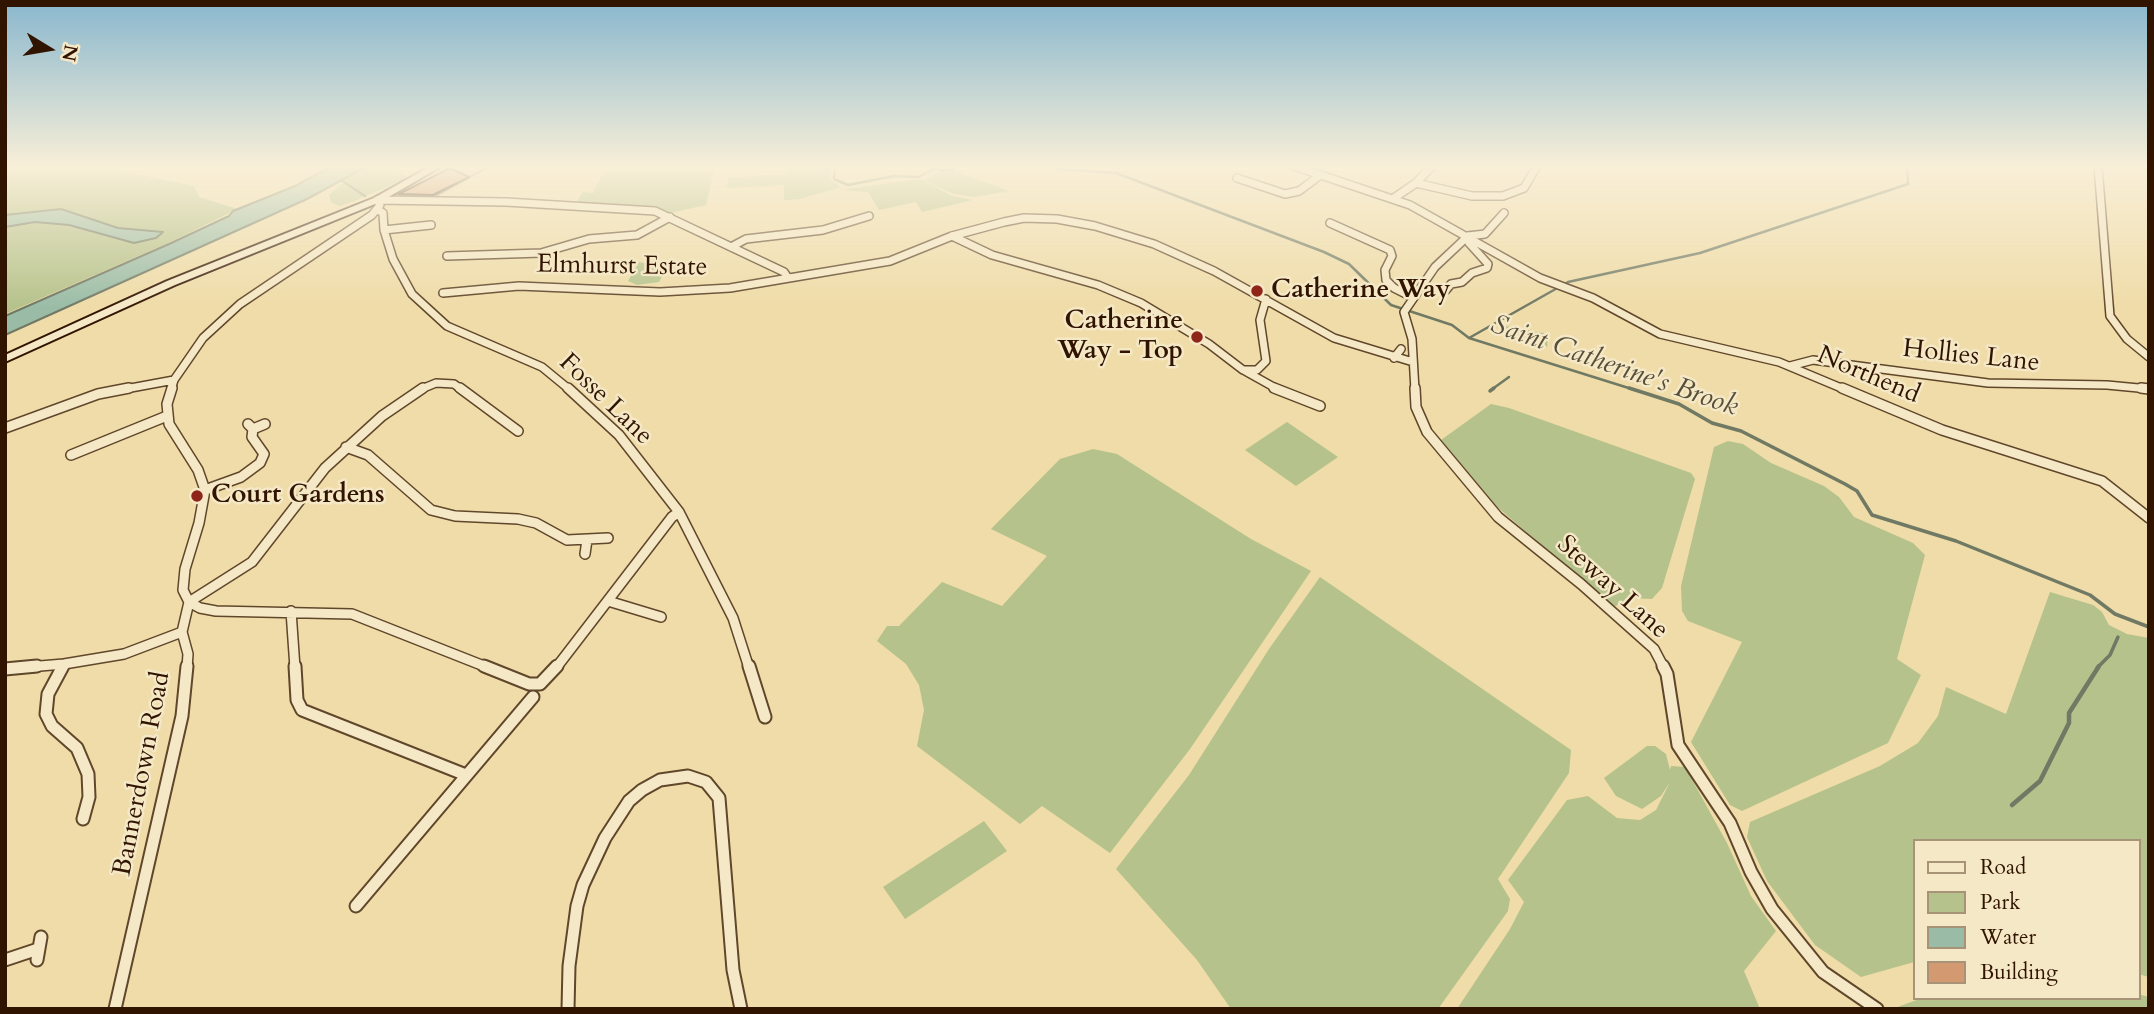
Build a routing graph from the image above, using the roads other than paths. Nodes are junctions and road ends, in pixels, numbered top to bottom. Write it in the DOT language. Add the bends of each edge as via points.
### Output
graph roads {
  1 [pos="356,213"];
  2 [pos="367,213"];
  3 [pos="383,213"];
  4 [pos="659,213"];
  5 [pos="1424,213"];
  6 [pos="1504,213"];
  7 [pos="2104,213"];
  8 [pos="869,216"];
  9 [pos="670,217"];
  10 [pos="1330,223"];
  11 [pos="431,225"];
  12 [pos="384,230"];
  13 [pos="952,236"];
  14 [pos="1468,236"];
  15 [pos="731,247"];
  16 [pos="447,256"];
  17 [pos="788,278"];
  18 [pos="1446,290"];
  19 [pos="443,293"];
  20 [pos="1266,299"];
  21 [pos="1408,305"];
  22 [pos="1401,349"];
  23 [pos="2149,357"];
  24 [pos="1394,358"];
  25 [pos="5,359"];
  26 [pos="1413,362"];
  27 [pos="1790,366"];
  28 [pos="1243,370"];
  29 [pos="174,380"];
  30 [pos="2149,388"];
  31 [pos="1320,406"];
  32 [pos="167,416"];
  33 [pos="265,425"];
  34 [pos="5,428"];
  35 [pos="519,431"];
  36 [pos="346,447"];
  37 [pos="71,454"];
  38 [pos="205,490"];
  39 [pos="679,512"];
  40 [pos="2149,518"];
  41 [pos="608,538"];
  42 [pos="587,540"];
  43 [pos="585,554"];
  44 [pos="608,601"];
  45 [pos="189,602"];
  46 [pos="291,611"];
  47 [pos="661,617"];
  48 [pos="182,632"];
  49 [pos="64,664"];
  50 [pos="5,669"];
  51 [pos="533,697"];
  52 [pos="765,717"];
  53 [pos="466,775"];
  54 [pos="83,819"];
  55 [pos="356,906"];
  56 [pos="39,949"];
  57 [pos="5,960"];
  58 [pos="115,1009"];
  59 [pos="568,1009"];
  60 [pos="741,1009"];
  61 [pos="1877,1009"];
  1 -- 25 [label="street" via="175,282"];
  2 -- 29 [label="street" via="223,318 188,356"];
  3 -- 12 [label="street, Fosse Lane"];
  4 -- 9 [label="street, Elmhurst Estate"];
  5 -- 14 [label="street, Northend"];
  6 -- 14 [label="street" via="1485,234"];
  7 -- 23 [label="street" via="2110,316 2127,339"];
  8 -- 15 [label="street, Elmhurst Estate" via="823,230 747,239"];
  9 -- 15 [label="street, Elmhurst Estate"];
  9 -- 16 [label="street" via="637,234 589,239 541,253"];
  10 -- 21 [label="street" via="1390,250 1386,280"];
  11 -- 12 [label="street"];
  12 -- 39 [label="street, Fosse Lane" via="412,294 438,321 556,377 619,435"];
  13 -- 17 [label="street, Elmhurst Estate" via="890,261"];
  13 -- 20 [label="street" via="1024,218 1072,220 1164,247"];
  13 -- 28 [label="street" via="992,255 1098,285 1141,303"];
  14 -- 18 [label="street" via="1488,268"];
  14 -- 21 [label="street" via="1435,267"];
  14 -- 27 [label="street, Northend" via="1515,264 1670,337"];
  15 -- 17 [label="street, Elmhurst Estate"];
  17 -- 19 [label="street, Elmhurst Estate" via="693,292 519,286"];
  20 -- 24 [label="street" via="1334,338"];
  20 -- 28 [label="street" via="1260,320 1266,361 1257,370"];
  21 -- 26 [label="street, Steway Lane"];
  22 -- 24 [label="street"];
  24 -- 26 [label="street"];
  26 -- 61 [label="street, Steway Lane" via="1416,407 1430,439 1498,517 1654,649 1667,674 1678,745 1723,811 1772,909 1823,972"];
  27 -- 30 [label="street, Hollies Lane" via="1813,360 2020,386"];
  27 -- 40 [label="street, Northend" via="1960,436 2102,481"];
  28 -- 31 [label="street" via="1271,387"];
  29 -- 32 [label="street"];
  29 -- 34 [label="street" via="98,394"];
  32 -- 37 [label="street"];
  32 -- 38 [label="street"];
  33 -- 38 [label="street" via="250,426 252,438 262,449 260,463 241,478"];
  35 -- 36 [label="street" via="454,384 436,383 417,391"];
  36 -- 42 [label="street" via="368,455 431,510 518,519 567,540"];
  36 -- 45 [label="street" via="309,486 252,562"];
  38 -- 45 [label="street, Bannerdown Road" via="185,569 183,590"];
  39 -- 44 [label="street"];
  39 -- 52 [label="street, Fosse Lane" via="733,618"];
  41 -- 42 [label="street"];
  42 -- 43 [label="street"];
  44 -- 46 [label="street" via="540,684 528,684 352,614"];
  44 -- 47 [label="street"];
  45 -- 46 [label="street" via="216,611"];
  45 -- 48 [label="street, Bannerdown Road"];
  46 -- 53 [label="street" via="297,701 302,710"];
  48 -- 49 [label="street" via="124,654"];
  48 -- 58 [label="street, Bannerdown Road" via="188,654 182,716"];
  49 -- 50 [label="street"];
  49 -- 54 [label="street" via="48,694 46,714 52,726 77,748 88,774 89,797"];
  51 -- 53 [label="street"];
  53 -- 55 [label="street"];
  56 -- 57 [label="street"];
  59 -- 60 [label="street" via="577,906 596,855 629,801 660,780 688,776 706,782 719,798 733,970"];
}
